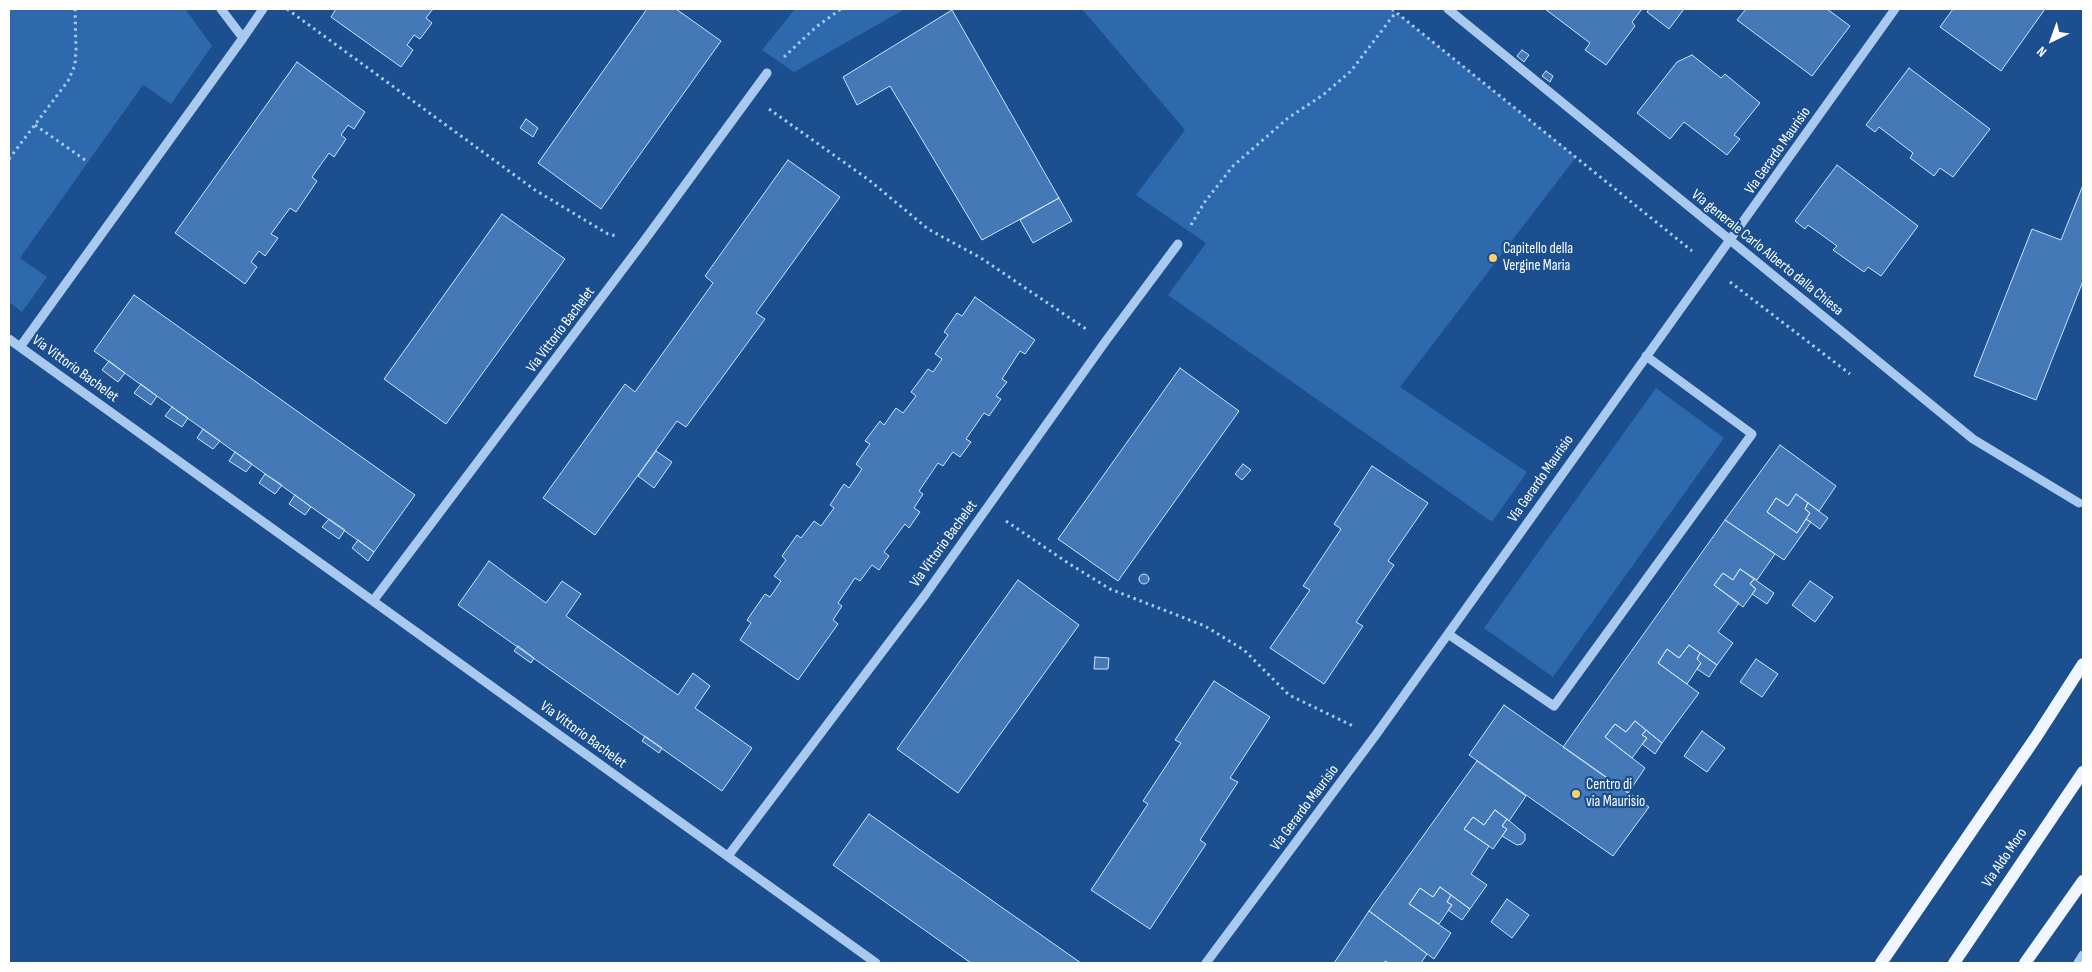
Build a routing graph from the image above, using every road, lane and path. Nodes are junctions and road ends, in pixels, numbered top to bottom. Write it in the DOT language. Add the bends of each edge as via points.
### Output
graph roads {
  1 [pos="75,9"];
  2 [pos="221,9"];
  3 [pos="264,9"];
  4 [pos="286,9"];
  5 [pos="841,9"];
  6 [pos="1392,9"];
  7 [pos="1448,9"];
  8 [pos="1895,9"];
  9 [pos="1396,12"];
  10 [pos="243,38"];
  11 [pos="767,73"];
  12 [pos="750,96"];
  13 [pos="35,125"];
  14 [pos="9,159"];
  15 [pos="88,162"];
  16 [pos="644,241"];
  17 [pos="1731,241"];
  18 [pos="1178,244"];
  19 [pos="1710,266"];
  20 [pos="9,339"];
  21 [pos="1106,342"];
  22 [pos="20,347"];
  23 [pos="1646,356"];
  24 [pos="1854,377"];
  25 [pos="2079,503"];
  26 [pos="987,508"];
  27 [pos="373,601"];
  28 [pos="1448,634"];
  29 [pos="2083,664"];
  30 [pos="1375,736"];
  31 [pos="2083,772"];
  32 [pos="728,856"];
  33 [pos="2083,881"];
  34 [pos="2083,955"];
  35 [pos="876,963"];
  36 [pos="1206,963"];
  37 [pos="1881,963"];
  38 [pos="1954,963"];
  39 [pos="2025,963"];
  40 [pos="2078,963"];
  1 -- 13 [label="path" via="75,65 68,81"];
  2 -- 10 [label="street"];
  3 -- 10 [label="street, Via Vittorio Bachelet"];
  4 -- 16 [label="path" via="535,190 608,234"];
  5 -- 11 [label="path" via="816,27"];
  6 -- 9 [label="path"];
  7 -- 17 [label="street, Via generale Carlo Alberto dalla Chiesa"];
  8 -- 17 [label="street, Via Gerardo Maurisio"];
  9 -- 18 [label="path" via="1351,71 1288,118 1233,166"];
  9 -- 19 [label="path"];
  10 -- 22 [label="street, Via Vittorio Bachelet"];
  11 -- 12 [label="street, Via Vittorio Bachelet"];
  12 -- 16 [label="street, Via Vittorio Bachelet"];
  12 -- 21 [label="path" via="868,180 928,229 981,258"];
  13 -- 14 [label="path"];
  13 -- 15 [label="path"];
  16 -- 27 [label="street, Via Vittorio Bachelet"];
  17 -- 19 [label="street, Via Gerardo Maurisio"];
  17 -- 25 [label="street, Via generale Carlo Alberto dalla Chiesa" via="1973,439"];
  18 -- 21 [label="street, Via Vittorio Bachelet"];
  19 -- 23 [label="street, Via Gerardo Maurisio"];
  19 -- 24 [label="path"];
  20 -- 22 [label="street"];
  21 -- 26 [label="street, Via Vittorio Bachelet"];
  22 -- 27 [label="street, Via Vittorio Bachelet"];
  23 -- 28 [label="street, Via Gerardo Maurisio"];
  23 -- 28 [label="street" via="1752,434 1554,706"];
  26 -- 30 [label="path" via="1110,590 1206,626 1244,650 1290,695"];
  26 -- 32 [label="street, Via Vittorio Bachelet"];
  27 -- 32 [label="street, Via Vittorio Bachelet"];
  28 -- 30 [label="street, Via Gerardo Maurisio"];
  29 -- 37 [label="main road"];
  30 -- 36 [label="street, Via Gerardo Maurisio"];
  31 -- 38 [label="main road, Via Aldo Moro"];
  32 -- 35 [label="street, Via Vittorio Bachelet"];
  33 -- 39 [label="main road"];
  34 -- 40 [label="street"];
}
